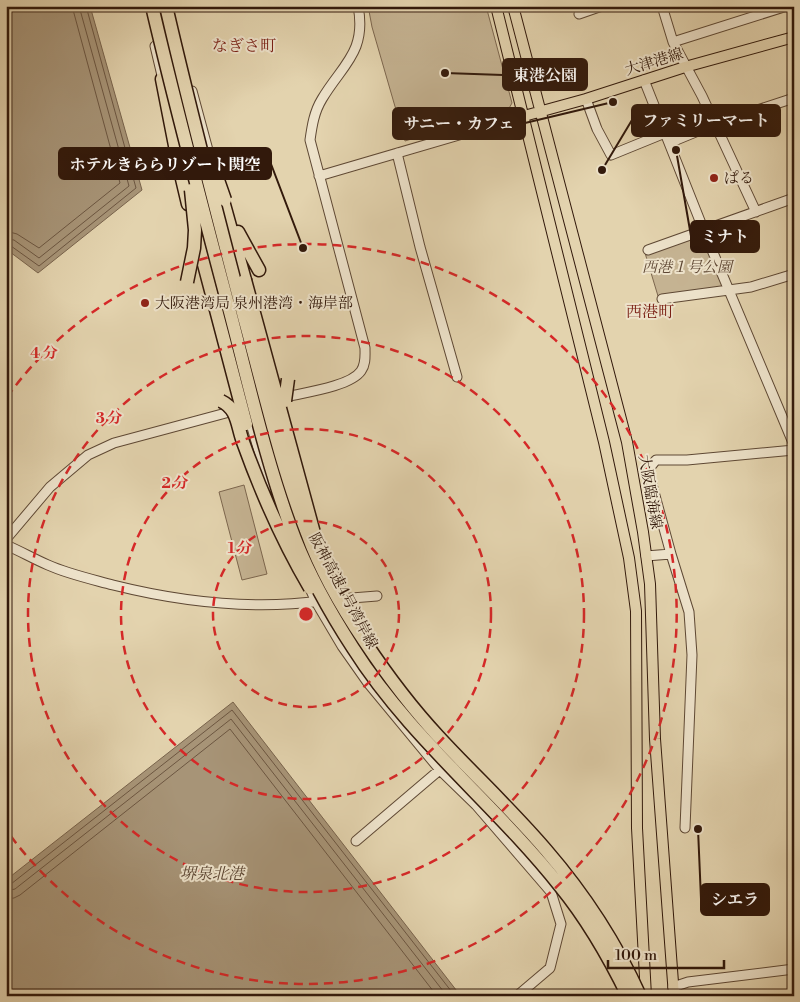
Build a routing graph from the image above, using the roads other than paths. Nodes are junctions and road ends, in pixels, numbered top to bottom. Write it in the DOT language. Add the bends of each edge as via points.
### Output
graph roads {
  1 [pos="147,6"];
  2 [pos="152,6"];
  3 [pos="167,6"];
  4 [pos="358,6"];
  5 [pos="496,6"];
  6 [pos="513,6"];
  7 [pos="602,6"];
  8 [pos="787,6"];
  9 [pos="666,7"];
  10 [pos="579,14"];
  11 [pos="160,38"];
  12 [pos="794,38"];
  13 [pos="673,42"];
  14 [pos="685,67"];
  15 [pos="182,75"];
  16 [pos="162,79"];
  17 [pos="644,80"];
  18 [pos="794,98"];
  19 [pos="586,99"];
  20 [pos="540,112"];
  21 [pos="524,116"];
  22 [pos="715,124"];
  23 [pos="665,132"];
  24 [pos="669,143"];
  25 [pos="397,153"];
  26 [pos="210,156"];
  27 [pos="319,176"];
  28 [pos="793,199"];
  29 [pos="756,212"];
  30 [pos="704,231"];
  31 [pos="648,250"];
  32 [pos="259,270"];
  33 [pos="794,274"];
  34 [pos="188,282"];
  35 [pos="728,290"];
  36 [pos="662,299"];
  37 [pos="457,377"];
  38 [pos="288,379"];
  39 [pos="221,401"];
  40 [pos="272,401"];
  41 [pos="246,408"];
  42 [pos="794,444"];
  43 [pos="794,450"];
  44 [pos="306,500"];
  45 [pos="272,513"];
  46 [pos="6,539"];
  47 [pos="6,545"];
  48 [pos="671,554"];
  49 [pos="646,556"];
  50 [pos="377,596"];
  51 [pos="345,598"];
  52 [pos="316,602"];
  53 [pos="365,642"];
  54 [pos="353,648"];
  55 [pos="458,753"];
  56 [pos="440,770"];
  57 [pos="476,805"];
  58 [pos="685,828"];
  59 [pos="356,841"];
  60 [pos="794,968"];
  61 [pos="674,991"];
  62 [pos="517,996"];
  63 [pos="628,996"];
  64 [pos="640,996"];
  65 [pos="646,996"];
  1 -- 16 [label="street"];
  2 -- 11 [label="highway, 阪神高速4号湾岸線, bridge"];
  3 -- 15 [label="highway, 阪神高速4号湾岸線, bridge"];
  3 -- 26 [label="street"];
  4 -- 27 [label="street" via="361,22 358,41 350,60 321,100 313,120 310,140"];
  5 -- 21 [label="main road"];
  6 -- 20 [label="main road, 大阪臨海線"];
  7 -- 10 [label="street"];
  8 -- 13 [label="street"];
  9 -- 13 [label="street"];
  11 -- 34 [label="highway, bridge" via="185,152 193,208 194,248"];
  11 -- 54 [label="highway, 阪神高速4号湾岸線, bridge" via="281,500 311,573"];
  12 -- 14 [label="main road, 大津港線"];
  13 -- 14 [label="street"];
  14 -- 17 [label="main road, 大津港線"];
  14 -- 22 [label="street"];
  15 -- 32 [label="highway, bridge" via="230,215"];
  15 -- 53 [label="highway, 阪神高速4号湾岸線, bridge" via="294,499 323,571"];
  16 -- 41 [label="street"];
  16 -- 45 [label="highway, bridge" via="179,166"];
  17 -- 19 [label="main road, 大津港線"];
  17 -- 23 [label="street"];
  18 -- 22 [label="street"];
  19 -- 20 [label="main road, 大津港線"];
  19 -- 23 [label="street" via="611,155"];
  20 -- 21 [label="main road, 大津港線"];
  20 -- 49 [label="main road, 大阪臨海線" via="626,442"];
  21 -- 25 [label="street"];
  21 -- 65 [label="main road" via="604,442 636,610 638,828"];
  22 -- 24 [label="street"];
  22 -- 29 [label="street"];
  23 -- 24 [label="street"];
  24 -- 30 [label="street"];
  25 -- 27 [label="street"];
  25 -- 37 [label="street"];
  26 -- 40 [label="street"];
  26 -- 44 [label="highway, bridge"];
  27 -- 40 [label="street" via="365,348 365,361 362,370 342,384"];
  28 -- 29 [label="street"];
  29 -- 30 [label="street"];
  30 -- 31 [label="street"];
  30 -- 35 [label="street"];
  33 -- 35 [label="street" via="751,287"];
  35 -- 36 [label="street"];
  35 -- 42 [label="street"];
  38 -- 44 [label="highway, bridge" via="285,402"];
  39 -- 45 [label="highway, bridge" via="236,416 242,441"];
  40 -- 41 [label="street"];
  40 -- 51 [label="street" via="304,508"];
  41 -- 46 [label="street" via="114,442 88,455 50,487"];
  41 -- 52 [label="street" via="276,512"];
  43 -- 48 [label="street" via="656,460 648,470"];
  44 -- 53 [label="highway, bridge" via="326,570"];
  45 -- 54 [label="highway, bridge" via="320,603"];
  47 -- 52 [label="street" via="48,565 93,580 166,596 228,604"];
  48 -- 49 [label="street"];
  48 -- 58 [label="street" via="689,612 692,655"];
  49 -- 61 [label="main road, 大阪臨海線" via="650,584 655,739"];
  50 -- 51 [label="street"];
  51 -- 52 [label="street"];
  51 -- 55 [label="street" via="388,665"];
  52 -- 56 [label="street" via="368,683"];
  53 -- 64 [label="highway, 阪神高速4号湾岸線, bridge" via="437,735 572,880 614,944"];
  54 -- 63 [label="highway, 阪神高速4号湾岸線, bridge" via="414,728 560,886 585,920"];
  55 -- 56 [label="street"];
  55 -- 57 [label="street"];
  56 -- 57 [label="street"];
  56 -- 59 [label="street"];
  57 -- 62 [label="street" via="551,892 561,924 550,968"];
  60 -- 61 [label="street" via="688,982"];
}
